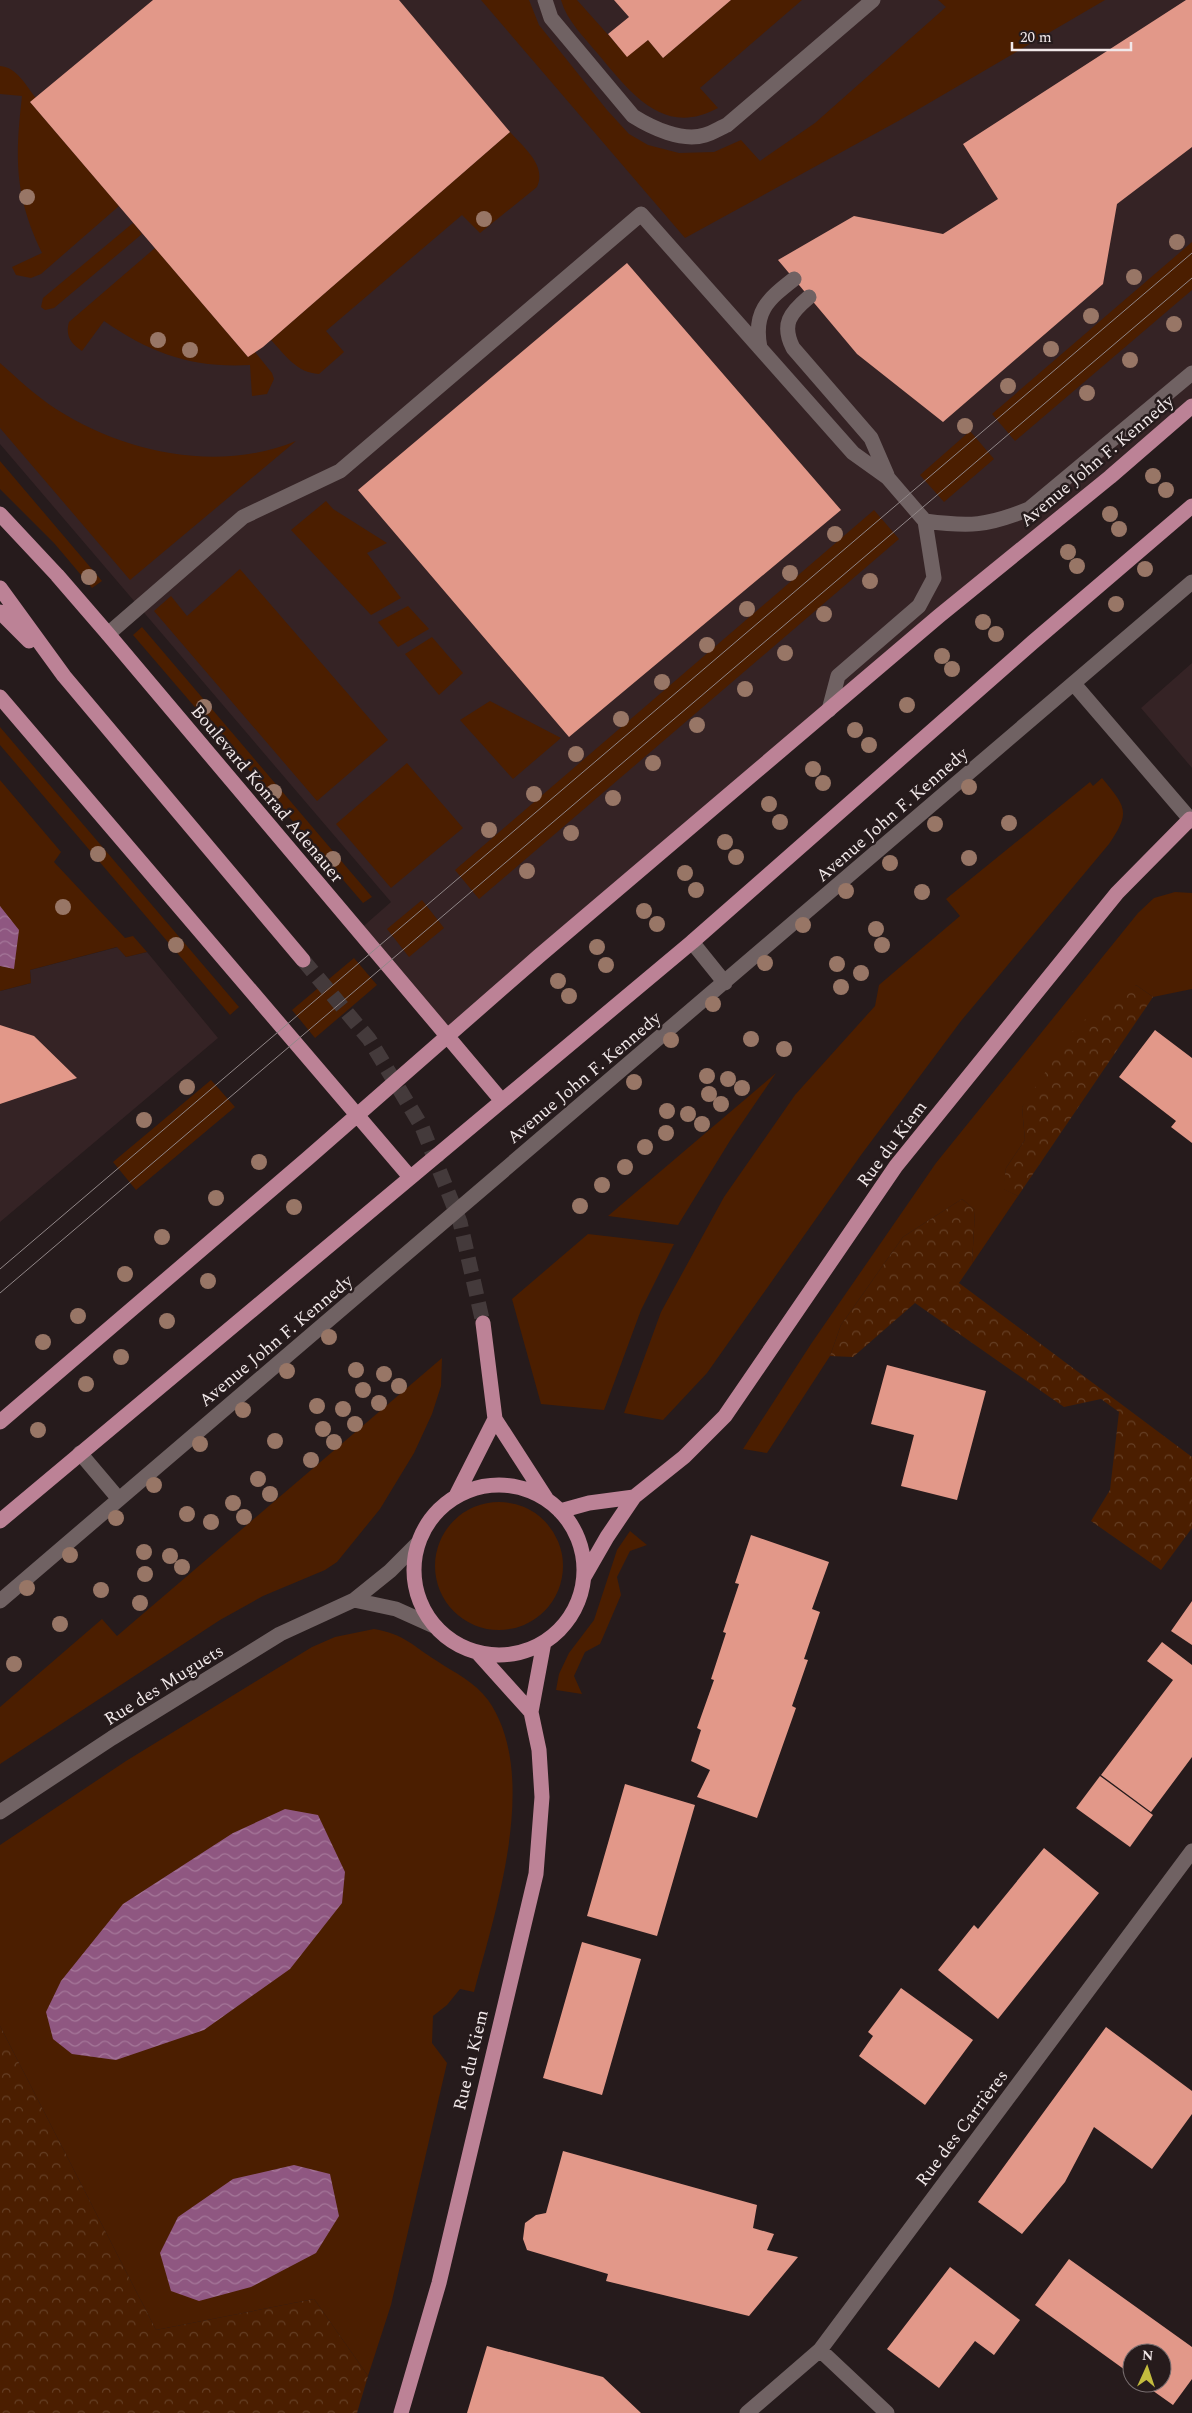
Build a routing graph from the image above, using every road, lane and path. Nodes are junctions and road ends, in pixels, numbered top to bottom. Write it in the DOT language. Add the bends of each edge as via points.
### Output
graph roads {
  1 [pos="545,0"];
  2 [pos="874,0"];
  3 [pos="794,279"];
  4 [pos="809,297"];
  5 [pos="760,348"];
  6 [pos="1192,373"];
  7 [pos="1192,406"];
  8 [pos="888,478"];
  9 [pos="1192,506"];
  10 [pos="0,514"];
  11 [pos="925,521"];
  12 [pos="1192,582"];
  13 [pos="0,588"];
  14 [pos="0,612"];
  15 [pos="108,634"];
  16 [pos="64,676"];
  17 [pos="1074,684"];
  18 [pos="0,697"];
  19 [pos="829,710"];
  20 [pos="1191,820"];
  21 [pos="692,942"];
  22 [pos="303,960"];
  23 [pos="725,983"];
  24 [pos="448,1036"];
  25 [pos="502,1101"];
  26 [pos="358,1116"];
  27 [pos="410,1177"];
  28 [pos="483,1323"];
  29 [pos="495,1419"];
  30 [pos="0,1422"];
  31 [pos="80,1453"];
  32 [pos="456,1496"];
  33 [pos="634,1496"];
  34 [pos="118,1498"];
  35 [pos="546,1499"];
  36 [pos="560,1511"];
  37 [pos="0,1521"];
  38 [pos="418,1543"];
  39 [pos="584,1577"];
  40 [pos="354,1600"];
  41 [pos="0,1601"];
  42 [pos="436,1627"];
  43 [pos="544,1642"];
  44 [pos="477,1652"];
  45 [pos="531,1712"];
  46 [pos="0,1812"];
  47 [pos="1192,1851"];
  48 [pos="820,2350"];
  49 [pos="401,2413"];
  50 [pos="747,2413"];
  51 [pos="887,2413"];
  1 -- 2 [label="street" via="551,18 633,116 647,126 666,132 704,135 727,125"];
  3 -- 5 [label="street" via="761,311 757,332"];
  4 -- 8 [label="street" via="788,321 787,336 793,348 871,438"];
  5 -- 8 [label="street" via="853,453"];
  5 -- 15 [label="street" via="642,214 340,471 243,517"];
  6 -- 11 [label="street" via="1029,509 998,521 962,526"];
  7 -- 19 [label="main road, Avenue John F. Kennedy"];
  8 -- 11 [label="street"];
  9 -- 21 [label="main road, Avenue John F. Kennedy" via="1040,635"];
  10 -- 15 [label="main road, Boulevard Konrad Adenauer"];
  11 -- 19 [label="street" via="934,578 919,606 838,676"];
  12 -- 17 [label="street, Avenue John F. Kennedy"];
  13 -- 16 [label="main road"];
  14 -- 16 [label="main road"];
  15 -- 24 [label="main road, Boulevard Konrad Adenauer"];
  16 -- 22 [label="main road"];
  17 -- 20 [label="street"];
  17 -- 23 [label="street, Avenue John F. Kennedy"];
  18 -- 26 [label="main road"];
  19 -- 24 [label="main road, Avenue John F. Kennedy"];
  20 -- 33 [label="main road, Rue du Kiem" via="1117,893 896,1166 725,1416 684,1458"];
  21 -- 23 [label="street"];
  21 -- 25 [label="main road, Avenue John F. Kennedy"];
  23 -- 34 [label="street, Avenue John F. Kennedy"];
  24 -- 25 [label="main road, Boulevard Konrad Adenauer"];
  24 -- 26 [label="main road, Avenue John F. Kennedy"];
  25 -- 27 [label="main road, Avenue John F. Kennedy"];
  26 -- 27 [label="main road"];
  26 -- 30 [label="main road, Avenue John F. Kennedy"];
  27 -- 31 [label="main road, Avenue John F. Kennedy"];
  28 -- 29 [label="main road"];
  29 -- 32 [label="main road"];
  29 -- 35 [label="main road"];
  31 -- 34 [label="street"];
  31 -- 37 [label="main road, Avenue John F. Kennedy"];
  32 -- 35 [label="main road" via="492,1484 530,1490"];
  32 -- 38 [label="main road" via="426,1524"];
  33 -- 36 [label="main road, Rue du Kiem"];
  33 -- 39 [label="main road, Rue du Kiem"];
  34 -- 41 [label="street, Avenue John F. Kennedy"];
  35 -- 36 [label="main road"];
  36 -- 39 [label="main road" via="572,1525 579,1541"];
  38 -- 40 [label="street, Rue des Muguets"];
  38 -- 42 [label="main road" via="414,1578 425,1612"];
  39 -- 43 [label="main road" via="572,1614 560,1630"];
  40 -- 42 [label="street" via="396,1609"];
  40 -- 46 [label="street, Rue des Muguets" via="280,1634"];
  42 -- 44 [label="main road" via="462,1646"];
  43 -- 44 [label="main road" via="512,1654"];
  43 -- 45 [label="main road, Rue du Kiem"];
  44 -- 45 [label="main road"];
  45 -- 49 [label="main road, Rue du Kiem" via="539,1750 542,1797 536,1874 439,2283"];
  47 -- 48 [label="street, Rue des Carrières"];
  48 -- 50 [label="street, Rue des Carrières"];
  48 -- 51 [label="street"];
}
